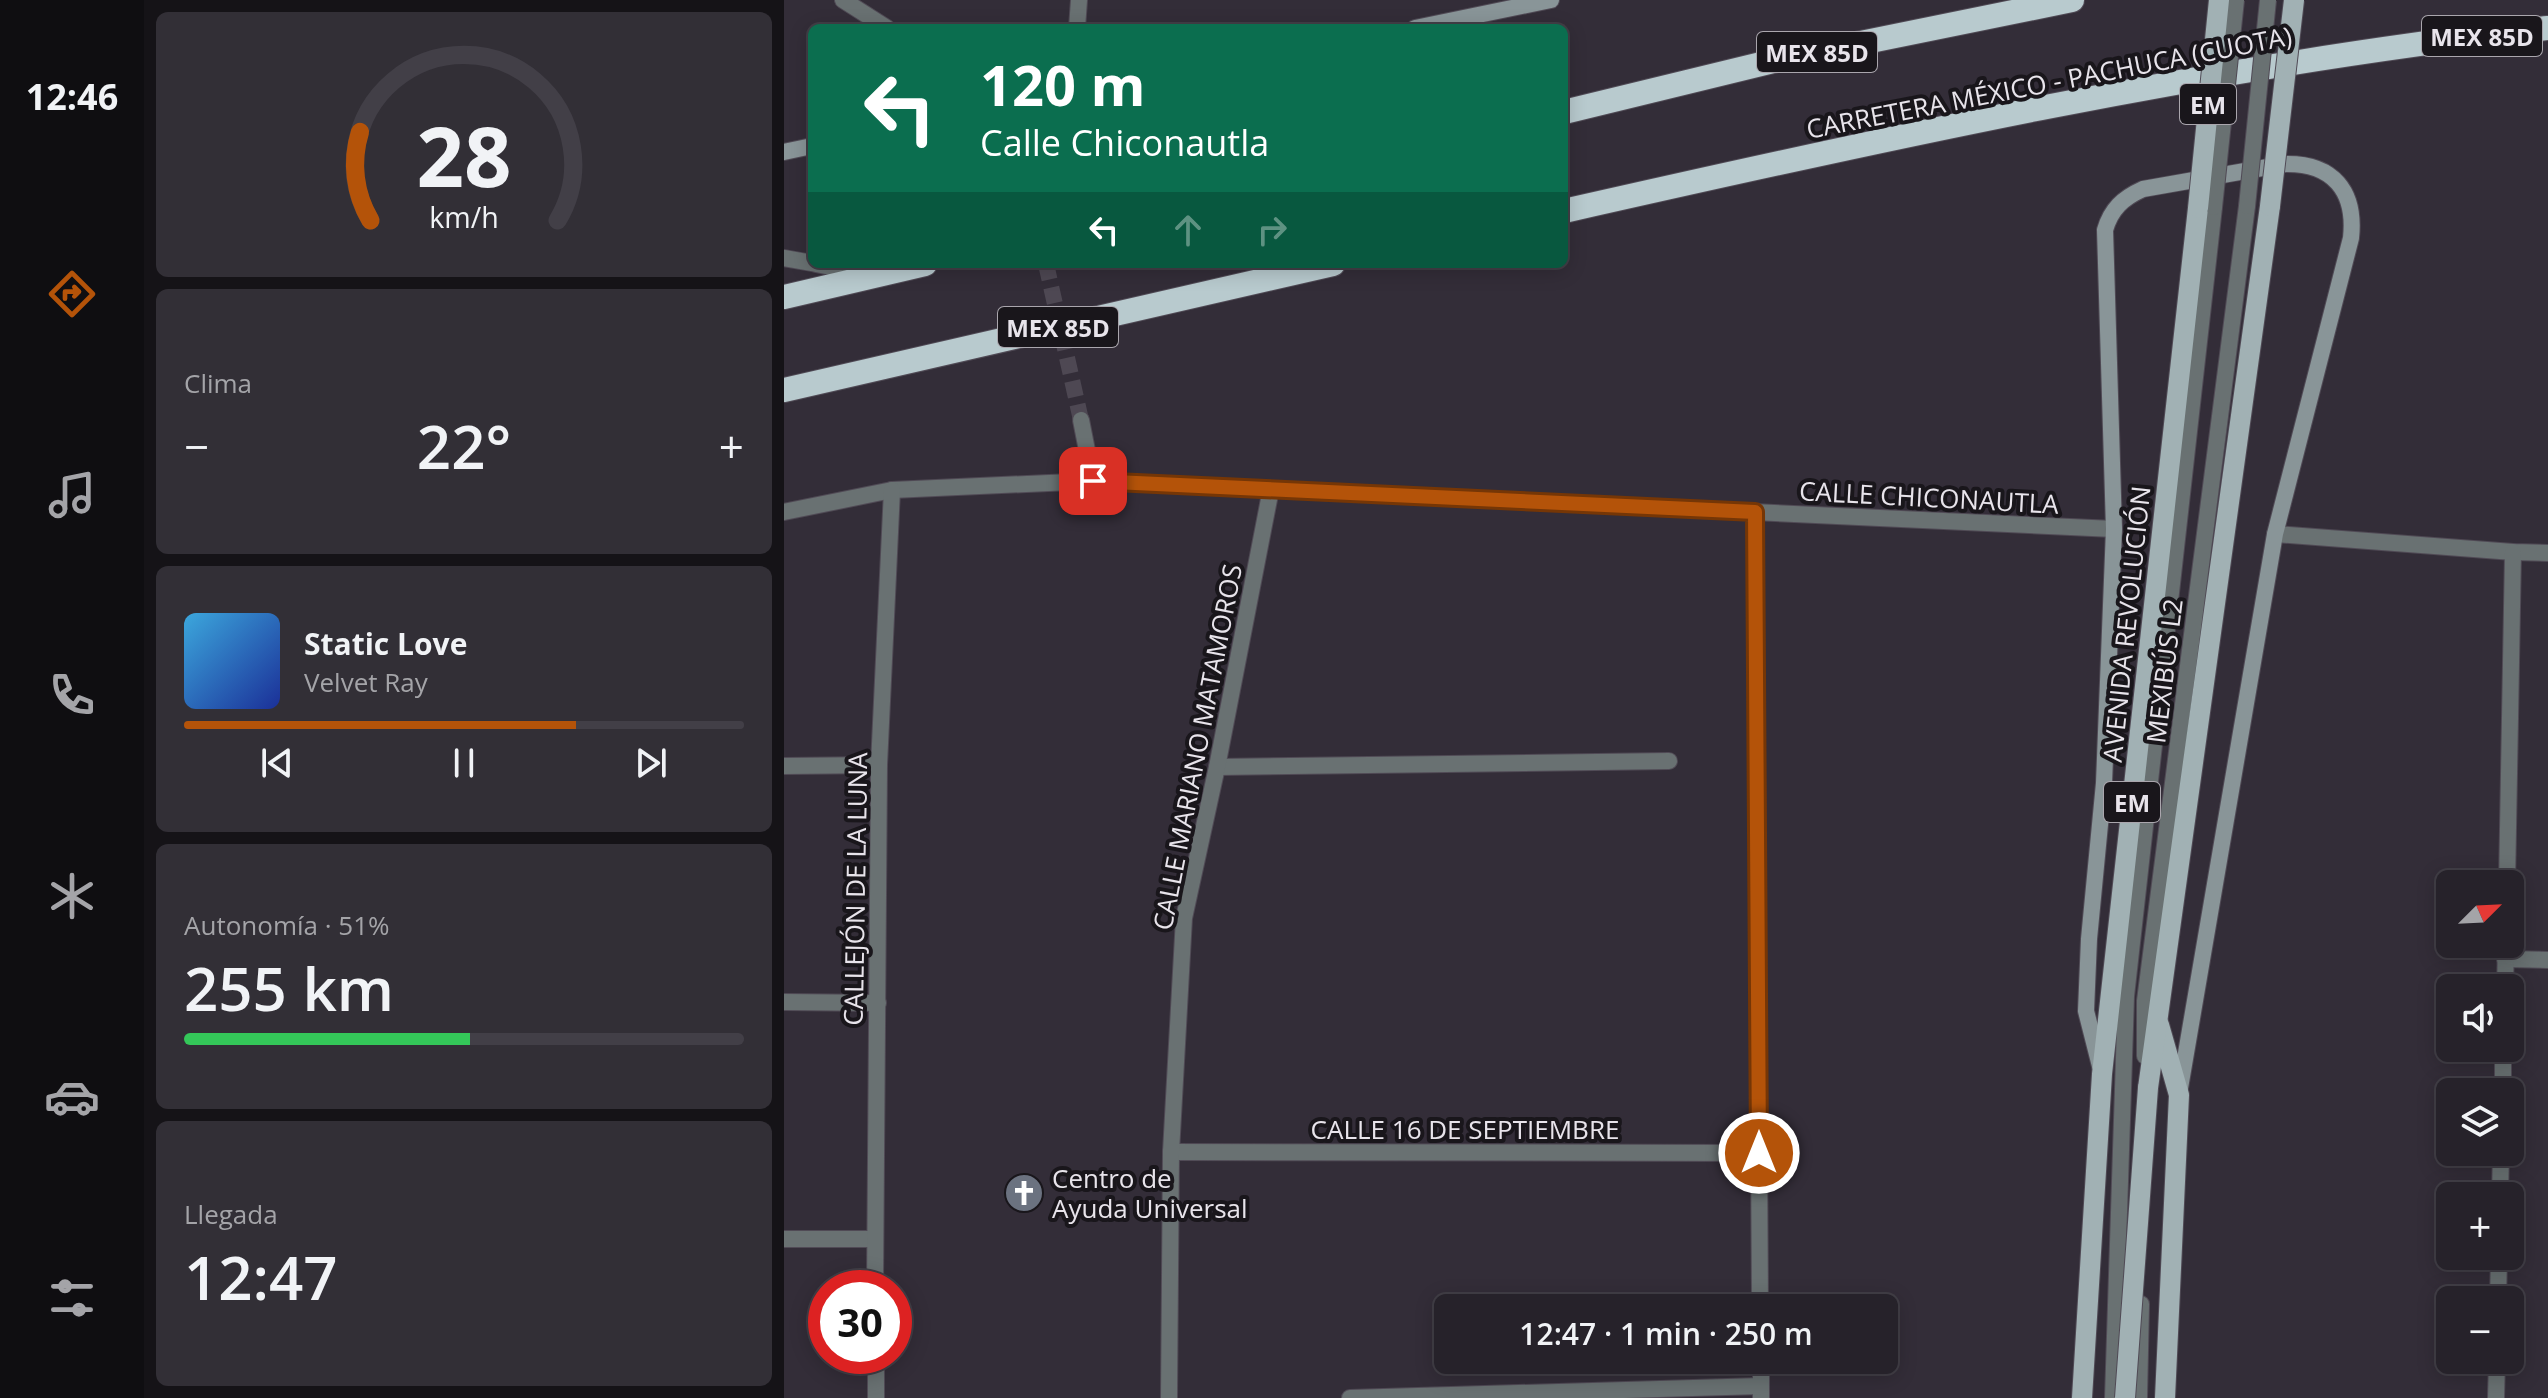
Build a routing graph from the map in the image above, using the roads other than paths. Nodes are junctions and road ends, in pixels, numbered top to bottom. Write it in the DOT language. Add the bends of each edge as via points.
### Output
graph roads {
  1 [pos="843,0"];
  2 [pos="1079,0"];
  3 [pos="1551,0"];
  4 [pos="2072,0"];
  5 [pos="2219,0"];
  6 [pos="2236,0"];
  7 [pos="2268,0"];
  8 [pos="2294,0"];
  9 [pos="881,24"];
  10 [pos="1077,24"];
  11 [pos="1434,24"];
  12 [pos="2548,28"];
  13 [pos="1568,111"];
  14 [pos="808,147"];
  15 [pos="784,152"];
  16 [pos="2206,208"];
  17 [pos="1568,210"];
  18 [pos="784,258"];
  19 [pos="808,263"];
  20 [pos="836,268"];
  21 [pos="906,268"];
  22 [pos="1316,268"];
  23 [pos="874,275"];
  24 [pos="784,297"];
  25 [pos="784,390"];
  26 [pos="1081,420"];
  27 [pos="1093,481"];
  28 [pos="1271,489"];
  29 [pos="892,490"];
  30 [pos="784,512"];
  31 [pos="1755,512"];
  32 [pos="2114,529"];
  33 [pos="2275,534"];
  34 [pos="2513,552"];
  35 [pos="2548,553"];
  36 [pos="1669,761"];
  37 [pos="879,765"];
  38 [pos="784,766"];
  39 [pos="1217,767"];
  40 [pos="2507,870"];
  41 [pos="2524,956"];
  42 [pos="2548,960"];
  43 [pos="784,1002"];
  44 [pos="878,1003"];
  45 [pos="2157,1019"];
  46 [pos="2102,1074"];
  47 [pos="2179,1095"];
  48 [pos="1171,1152"];
  49 [pos="1759,1153"];
  50 [pos="784,1239"];
  51 [pos="875,1239"];
  52 [pos="875,1270"];
  53 [pos="1760,1294"];
  54 [pos="876,1374"];
  55 [pos="2497,1374"];
  56 [pos="1761,1392"];
  57 [pos="876,1398"];
  58 [pos="1169,1398"];
  59 [pos="1350,1398"];
  60 [pos="2082,1398"];
  61 [pos="2113,1398"];
  62 [pos="2125,1398"];
  63 [pos="2139,1398"];
  64 [pos="2165,1398"];
  65 [pos="2496,1398"];
  1 -- 9 [label="street"];
  2 -- 10 [label="street"];
  3 -- 11 [label="main road"];
  4 -- 13 [label="highway, MEX 85D" via="1782,59"];
  5 -- 16 [label="main road, AVENIDA REVOLUCIÓN / EM, bridge"];
  6 -- 16 [label="street, MEXIBÚS L2, bridge"];
  7 -- 63 [label="street, MEXIBÚS L2, bridge" via="2247,206 2145,1001"];
  8 -- 45 [label="main road, EM, bridge"];
  12 -- 17 [label="highway, CARRETERA MÉXICO - PACHUCA (CUOTA) / MEX 85D" via="2416,43 2129,90"];
  14 -- 15 [label="main road"];
  16 -- 46 [label="main road, AVENIDA REVOLUCIÓN / EM"];
  16 -- 61 [label="street, MEXIBÚS L2" via="2126,996"];
  18 -- 19 [label="street"];
  20 -- 23 [label="street"];
  21 -- 23 [label="highway"];
  22 -- 25 [label="highway, MEX 85D"];
  23 -- 24 [label="highway"];
  26 -- 27 [label="street"];
  27 -- 28 [label="street, CALLE CHICONAUTLA"];
  27 -- 29 [label="street, CALLE CHICONAUTLA"];
  28 -- 31 [label="street, CALLE CHICONAUTLA"];
  28 -- 39 [label="street, CALLE MARIANO MATAMOROS"];
  29 -- 30 [label="street, CALLE CHICONAUTLA"];
  29 -- 37 [label="street, CALLEJÓN DE LA LUNA"];
  31 -- 32 [label="street, CALLE CHICONAUTLA"];
  31 -- 49 [label="street"];
  32 -- 33 [label="main road" via="2104,243 2108,219 2127,196 2143,189 2302,164 2332,177 2350,202 2353,220"];
  32 -- 46 [label="main road" via="2104,783 2086,1011"];
  33 -- 34 [label="street"];
  33 -- 47 [label="main road"];
  34 -- 35 [label="street"];
  34 -- 40 [label="street"];
  36 -- 39 [label="street"];
  37 -- 38 [label="street"];
  37 -- 44 [label="street, CALLEJÓN DE LA LUNA"];
  39 -- 48 [label="street, CALLE MARIANO MATAMOROS" via="1184,918"];
  41 -- 42 [label="street"];
  43 -- 44 [label="street"];
  44 -- 51 [label="street, CALLEJÓN DE LA LUNA"];
  45 -- 47 [label="main road"];
  45 -- 62 [label="main road, EM, bridge"];
  46 -- 60 [label="main road, AVENIDA REVOLUCIÓN / EM"];
  47 -- 64 [label="main road"];
  48 -- 49 [label="street, CALLE 16 DE SEPTIEMBRE"];
  48 -- 58 [label="street, CALLE MARIANO MATAMOROS"];
  49 -- 53 [label="street"];
  50 -- 51 [label="street"];
  51 -- 52 [label="street, CALLEJÓN DE LA LUNA"];
  54 -- 57 [label="street"];
  55 -- 65 [label="street"];
  56 -- 59 [label="street"];
}
